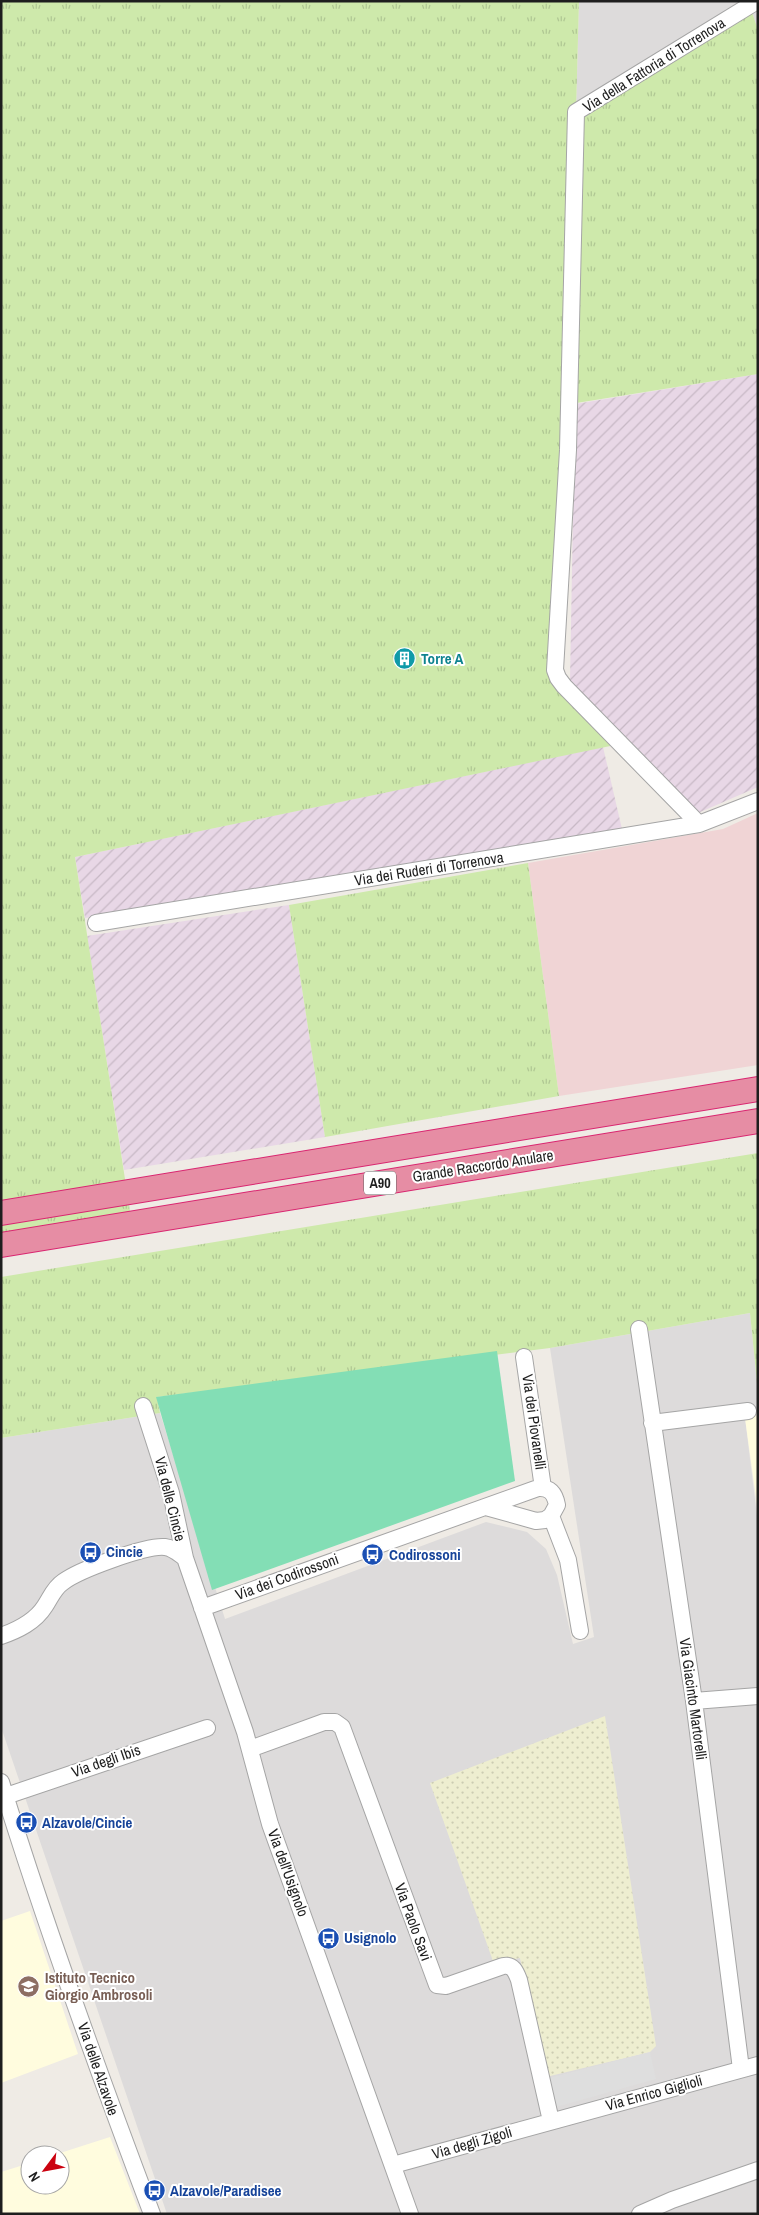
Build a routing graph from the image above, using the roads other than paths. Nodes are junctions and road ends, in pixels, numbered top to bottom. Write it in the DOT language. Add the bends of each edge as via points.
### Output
graph roads {
  1 [pos="757,1"];
  2 [pos="758,801"];
  3 [pos="699,824"];
  4 [pos="96,923"];
  5 [pos="758,1089"];
  6 [pos="758,1121"];
  7 [pos="1,1213"];
  8 [pos="1,1245"];
  9 [pos="639,1329"];
  10 [pos="524,1357"];
  11 [pos="143,1406"];
  12 [pos="748,1411"];
  13 [pos="652,1423"];
  14 [pos="543,1488"];
  15 [pos="486,1507"];
  16 [pos="551,1516"];
  17 [pos="184,1558"];
  18 [pos="202,1608"];
  19 [pos="580,1631"];
  20 [pos="1,1636"];
  21 [pos="758,1696"];
  22 [pos="694,1701"];
  23 [pos="207,1728"];
  24 [pos="250,1749"];
  25 [pos="3,1789"];
  26 [pos="758,2065"];
  27 [pos="741,2069"];
  28 [pos="551,2121"];
  29 [pos="393,2165"];
  30 [pos="758,2170"];
  31 [pos="152,2214"];
  32 [pos="410,2214"];
  33 [pos="640,2214"];
  1 -- 3 [label="street, Via della Fattoria di Torrenova" via="576,112 568,450 555,670 564,686"];
  2 -- 3 [label="street, Via dei Ruderi di Torrenova"];
  3 -- 4 [label="street, Via dei Ruderi di Torrenova"];
  5 -- 7 [label="highway, Grande Raccordo Anulare / A90"];
  6 -- 8 [label="highway, Grande Raccordo Anulare / A90"];
  9 -- 13 [label="street, Via Giacinto Martorelli"];
  10 -- 14 [label="street, Via dei Piovanelli"];
  11 -- 17 [label="street, Via delle Cincie" via="170,1493"];
  12 -- 13 [label="street"];
  13 -- 22 [label="street, Via Giacinto Martorelli"];
  14 -- 15 [label="street, Via dei Codirossoni"];
  14 -- 16 [label="street" via="555,1497 556,1508"];
  15 -- 16 [label="street" via="536,1521"];
  15 -- 18 [label="street, Via dei Codirossoni"];
  16 -- 19 [label="street" via="568,1560"];
  17 -- 18 [label="street, Via dell'Usignolo"];
  17 -- 20 [label="street, Via delle Cincie" via="172,1548 157,1547 92,1568 59,1585 31,1621"];
  18 -- 24 [label="street, Via dell'Usignolo"];
  21 -- 22 [label="street"];
  22 -- 27 [label="street, Via Giacinto Martorelli"];
  23 -- 25 [label="street, Via degli Ibis"];
  24 -- 28 [label="street, Via Paolo Savi" via="324,1722 335,1722 342,1727 437,1985 446,1986 506,1966 511,1966 515,1972"];
  24 -- 29 [label="street, Via dell'Usignolo" via="278,1846"];
  25 -- 31 [label="street, Via delle Alzavole" via="34,1887"];
  26 -- 27 [label="street, Via Enrico Giglioli"];
  27 -- 28 [label="street, Via Enrico Giglioli"];
  28 -- 29 [label="street, Via degli Zigoli"];
  29 -- 32 [label="street, Via dell'Usignolo"];
  30 -- 33 [label="street"];
}
